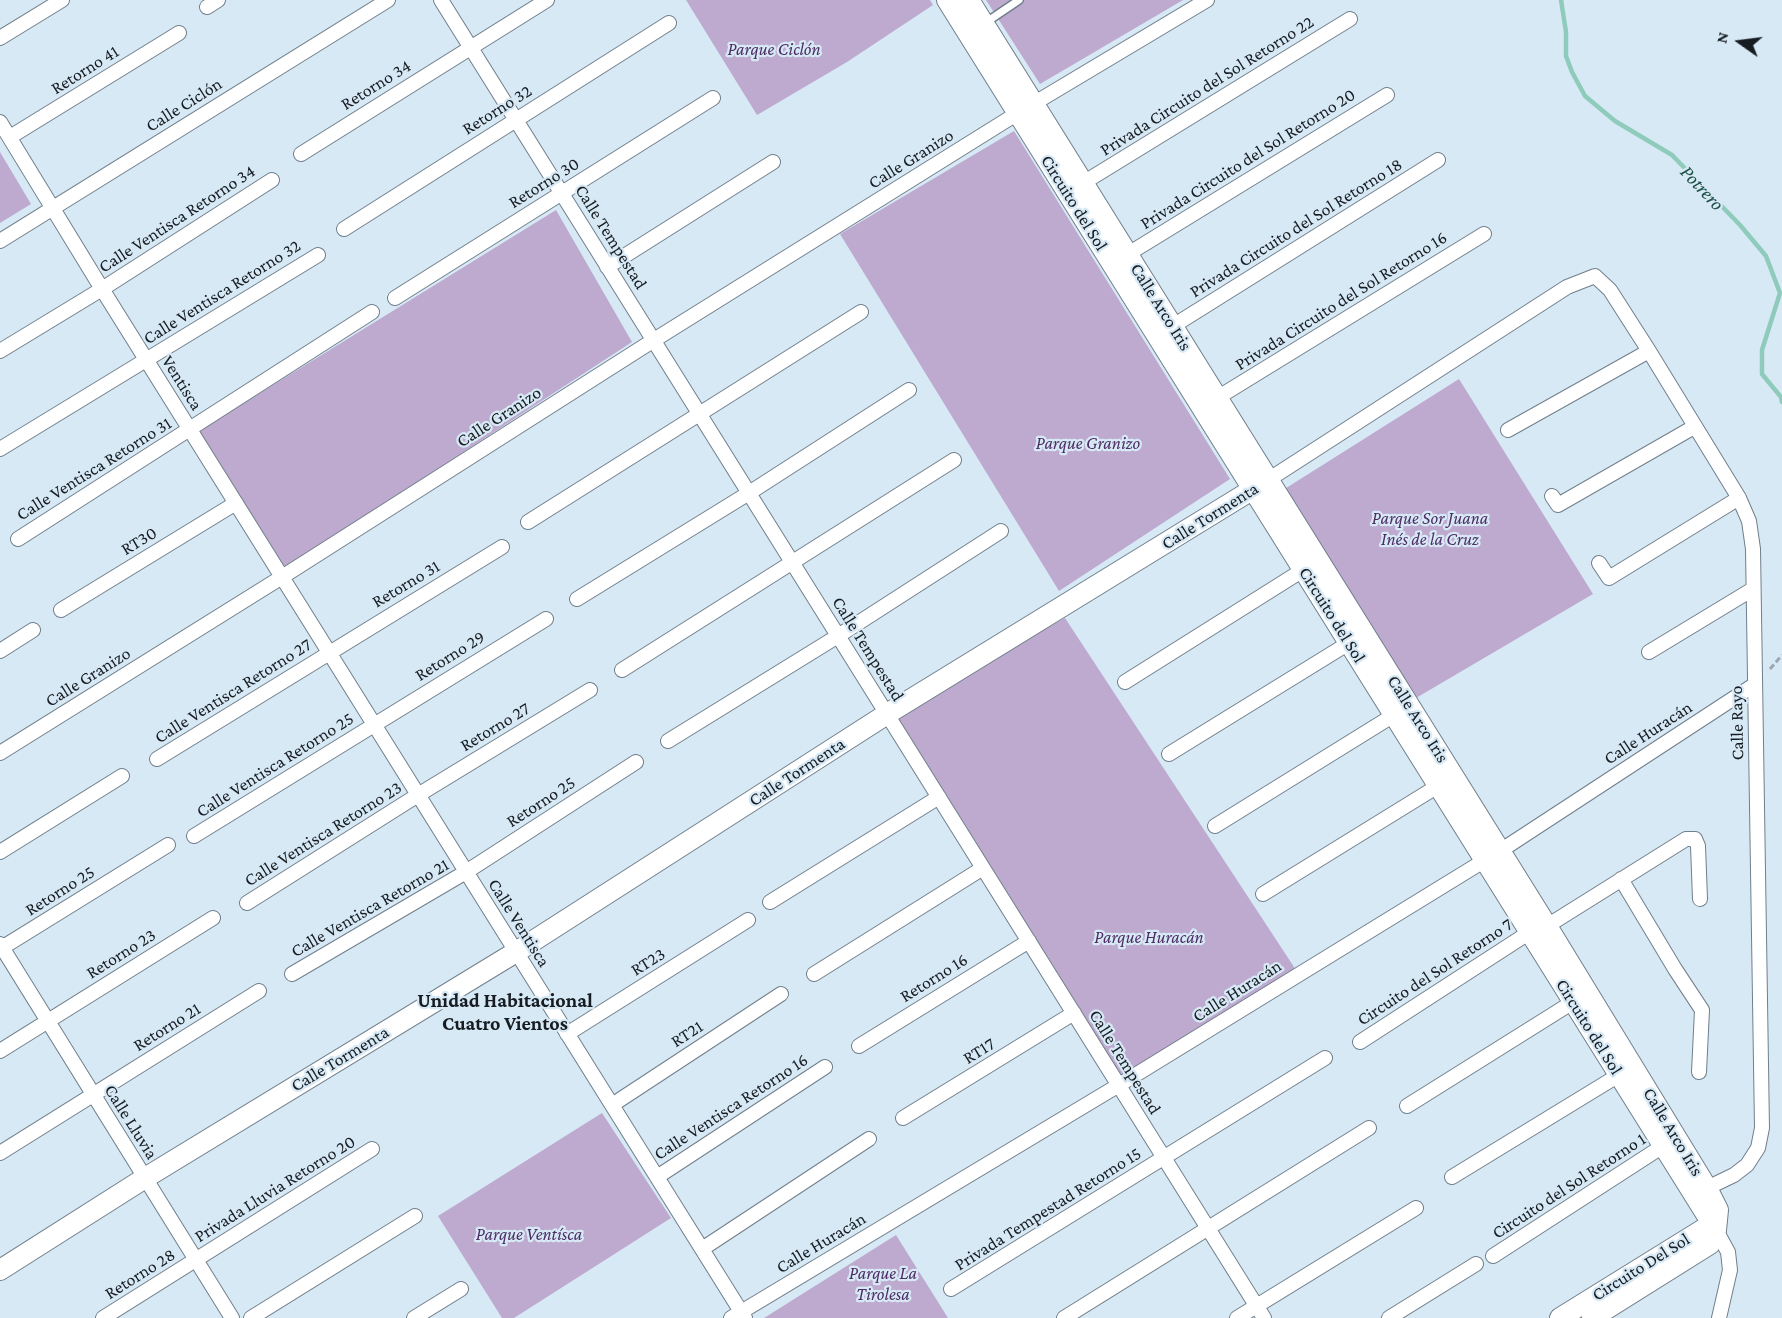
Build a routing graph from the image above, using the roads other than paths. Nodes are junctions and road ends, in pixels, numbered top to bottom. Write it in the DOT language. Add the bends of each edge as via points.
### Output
graph roads {
  1 [pos="62,0"];
  2 [pos="388,0"];
  3 [pos="441,0"];
  4 [pos="547,0"];
  5 [pos="947,0"];
  6 [pos="969,0"];
  7 [pos="1019,0"];
  8 [pos="1208,0"];
  9 [pos="1350,19"];
  10 [pos="669,22"];
  11 [pos="983,25"];
  12 [pos="178,33"];
  13 [pos="0,38"];
  14 [pos="471,47"];
  15 [pos="1387,95"];
  16 [pos="713,98"];
  17 [pos="1026,108"];
  18 [pos="516,120"];
  19 [pos="0,122"];
  20 [pos="10,137"];
  21 [pos="301,154"];
  22 [pos="1438,160"];
  23 [pos="774,162"];
  24 [pos="272,180"];
  25 [pos="1083,183"];
  26 [pos="562,193"];
  27 [pos="53,207"];
  28 [pos="344,229"];
  29 [pos="1484,234"];
  30 [pos="0,241"];
  31 [pos="1128,254"];
  32 [pos="318,255"];
  33 [pos="607,267"];
  34 [pos="1595,276"];
  35 [pos="102,289"];
  36 [pos="394,298"];
  37 [pos="372,312"];
  38 [pos="861,312"];
  39 [pos="1173,326"];
  40 [pos="654,340"];
  41 [pos="0,351"];
  42 [pos="1648,351"];
  43 [pos="146,360"];
  44 [pos="909,390"];
  45 [pos="1218,398"];
  46 [pos="699,414"];
  47 [pos="1694,427"];
  48 [pos="190,430"];
  49 [pos="1508,430"];
  50 [pos="0,448"];
  51 [pos="954,460"];
  52 [pos="1261,484"];
  53 [pos="749,493"];
  54 [pos="1552,496"];
  55 [pos="1739,498"];
  56 [pos="236,503"];
  57 [pos="528,522"];
  58 [pos="1001,531"];
  59 [pos="18,538"];
  60 [pos="502,547"];
  61 [pos="793,563"];
  62 [pos="1599,563"];
  63 [pos="1303,570"];
  64 [pos="282,577"];
  65 [pos="1753,589"];
  66 [pos="577,599"];
  67 [pos="61,610"];
  68 [pos="546,619"];
  69 [pos="33,630"];
  70 [pos="838,636"];
  71 [pos="1349,643"];
  72 [pos="0,651"];
  73 [pos="329,652"];
  74 [pos="1649,652"];
  75 [pos="622,670"];
  76 [pos="1125,682"];
  77 [pos="1754,685"];
  78 [pos="590,690"];
  79 [pos="887,714"];
  80 [pos="1394,715"];
  81 [pos="374,724"];
  82 [pos="668,741"];
  83 [pos="0,753"];
  84 [pos="1169,754"];
  85 [pos="157,759"];
  86 [pos="636,762"];
  87 [pos="122,776"];
  88 [pos="1438,786"];
  89 [pos="418,795"];
  90 [pos="939,797"];
  91 [pos="1215,826"];
  92 [pos="194,836"];
  93 [pos="168,845"];
  94 [pos="0,852"];
  95 [pos="1492,855"];
  96 [pos="983,868"];
  97 [pos="466,872"];
  98 [pos="1621,879"];
  99 [pos="1263,894"];
  100 [pos="1700,899"];
  101 [pos="770,902"];
  102 [pos="247,903"];
  103 [pos="213,918"];
  104 [pos="748,920"];
  105 [pos="1538,929"];
  106 [pos="1029,941"];
  107 [pos="1,947"];
  108 [pos="516,952"];
  109 [pos="292,974"];
  110 [pos="814,974"];
  111 [pos="259,991"];
  112 [pos="781,994"];
  113 [pos="1573,1002"];
  114 [pos="1074,1013"];
  115 [pos="48,1021"];
  116 [pos="567,1034"];
  117 [pos="1360,1042"];
  118 [pos="859,1046"];
  119 [pos="0,1051"];
  120 [pos="1325,1058"];
  121 [pos="825,1067"];
  122 [pos="1699,1072"];
  123 [pos="1619,1075"];
  124 [pos="1119,1085"];
  125 [pos="93,1095"];
  126 [pos="612,1105"];
  127 [pos="1407,1106"];
  128 [pos="903,1118"];
  129 [pos="1369,1128"];
  130 [pos="869,1139"];
  131 [pos="1663,1146"];
  132 [pos="372,1149"];
  133 [pos="0,1153"];
  134 [pos="1164,1159"];
  135 [pos="657,1177"];
  136 [pos="1452,1177"];
  137 [pos="145,1178"];
  138 [pos="1707,1188"];
  139 [pos="1416,1208"];
  140 [pos="415,1216"];
  141 [pos="1208,1227"];
  142 [pos="1716,1230"];
  143 [pos="702,1249"];
  144 [pos="1494,1256"];
  145 [pos="196,1260"];
  146 [pos="1476,1264"];
  147 [pos="0,1270"];
  148 [pos="460,1289"];
  149 [pos="951,1289"];
  150 [pos="1260,1312"];
  151 [pos="739,1316"];
  152 [pos="103,1318"];
  153 [pos="232,1318"];
  154 [pos="251,1318"];
  155 [pos="414,1318"];
  156 [pos="1064,1318"];
  157 [pos="1237,1318"];
  158 [pos="1389,1318"];
  159 [pos="1560,1318"];
  160 [pos="1592,1318"];
  161 [pos="1719,1318"];
  1 -- 13 [label="street"];
  2 -- 27 [label="street, Calle Ciclón"];
  3 -- 14 [label="street, Calle Tempestad"];
  4 -- 14 [label="street, Retorno 34"];
  5 -- 17 [label="street, Circuito del Sol"];
  6 -- 11 [label="street, Calle Arco Iris"];
  7 -- 11 [label="lane"];
  8 -- 17 [label="street, Calle Granizo"];
  9 -- 25 [label="street, Privada Circuito del Sol Retorno 22"];
  10 -- 18 [label="street, Retorno 32"];
  11 -- 17 [label="street, Calle Arco Iris"];
  12 -- 20 [label="street, Retorno 41"];
  14 -- 18 [label="street, Calle Tempestad"];
  14 -- 21 [label="street, Retorno 34"];
  15 -- 31 [label="street, Privada Circuito del Sol Retorno 20"];
  16 -- 26 [label="street, Retorno 30"];
  17 -- 25 [label="street, Calle Arco Iris"];
  17 -- 40 [label="street, Calle Granizo"];
  17 -- 52 [label="street, Circuito del Sol"];
  18 -- 26 [label="street, Calle Tempestad"];
  18 -- 28 [label="street, Retorno 32"];
  19 -- 20 [label="street"];
  20 -- 27 [label="street"];
  22 -- 39 [label="street, Privada Circuito del Sol Retorno 18"];
  23 -- 33 [label="street"];
  24 -- 35 [label="street, Calle Ventisca Retorno 34"];
  25 -- 31 [label="street, Calle Arco Iris"];
  26 -- 33 [label="street, Calle Tempestad"];
  26 -- 36 [label="street, Retorno 30"];
  27 -- 30 [label="street, Calle Ciclón"];
  27 -- 35 [label="street, Ventisca"];
  29 -- 45 [label="street, Privada Circuito del Sol Retorno 16"];
  31 -- 39 [label="street, Calle Arco Iris"];
  32 -- 43 [label="street, Calle Ventisca Retorno 32"];
  33 -- 40 [label="street, Calle Tempestad"];
  34 -- 42 [label="street, Calle Rayo" via="1610,290"];
  34 -- 52 [label="street, Calle Tormenta" via="1567,287"];
  35 -- 41 [label="street, Calle Ventisca Retorno 34"];
  35 -- 43 [label="street, Ventisca"];
  37 -- 48 [label="street, Calle Ventisca Retorno 31"];
  38 -- 46 [label="street"];
  39 -- 45 [label="street, Calle Arco Iris"];
  40 -- 46 [label="street, Calle Tempestad"];
  40 -- 64 [label="street, Calle Granizo"];
  42 -- 47 [label="street, Calle Rayo"];
  42 -- 49 [label="street"];
  43 -- 48 [label="street, Ventisca"];
  43 -- 50 [label="street"];
  44 -- 53 [label="street"];
  45 -- 52 [label="street, Calle Arco Iris"];
  46 -- 53 [label="street, Calle Tempestad"];
  46 -- 57 [label="street"];
  47 -- 54 [label="street" via="1558,505"];
  47 -- 55 [label="street, Calle Rayo"];
  48 -- 56 [label="street, Ventisca"];
  48 -- 59 [label="street, Calle Ventisca Retorno 31"];
  51 -- 61 [label="street"];
  52 -- 63 [label="street, Circuito del Sol"];
  52 -- 79 [label="street, Calle Tormenta"];
  52 -- 95 [label="street, Calle Arco Iris"];
  53 -- 61 [label="street, Calle Tempestad"];
  53 -- 66 [label="street"];
  55 -- 62 [label="street" via="1609,578"];
  55 -- 65 [label="street, Calle Rayo" via="1749,521"];
  56 -- 64 [label="street, Ventisca"];
  56 -- 67 [label="street, RT30"];
  58 -- 70 [label="street"];
  60 -- 73 [label="street, Retorno 31"];
  61 -- 70 [label="street, Calle Tempestad"];
  61 -- 75 [label="street"];
  63 -- 71 [label="street, Circuito del Sol"];
  63 -- 76 [label="street"];
  64 -- 73 [label="street, Calle Ventisca"];
  64 -- 83 [label="street, Calle Granizo"];
  65 -- 74 [label="street"];
  65 -- 77 [label="street, Calle Rayo"];
  68 -- 81 [label="street, Retorno 29"];
  69 -- 72 [label="street"];
  70 -- 79 [label="street, Calle Tempestad"];
  70 -- 82 [label="street"];
  71 -- 80 [label="street, Circuito del Sol"];
  71 -- 84 [label="street"];
  73 -- 81 [label="street, Calle Ventisca"];
  73 -- 85 [label="street, Calle Ventisca Retorno 27"];
  77 -- 95 [label="street, Calle Huracán"];
  77 -- 138 [label="street, Calle Rayo" via="1762,1128 1758,1148 1747,1165"];
  78 -- 89 [label="street, Retorno 27"];
  79 -- 90 [label="street, Calle Tempestad"];
  79 -- 108 [label="street, Calle Tormenta"];
  80 -- 88 [label="street, Circuito del Sol"];
  80 -- 91 [label="street"];
  81 -- 89 [label="street, Calle Ventisca"];
  81 -- 92 [label="street, Calle Ventisca Retorno 25"];
  86 -- 97 [label="street, Retorno 25"];
  87 -- 94 [label="street"];
  88 -- 95 [label="street, Circuito del Sol"];
  88 -- 99 [label="street"];
  89 -- 97 [label="street, Calle Ventisca"];
  89 -- 102 [label="street, Calle Ventisca Retorno 23"];
  90 -- 96 [label="street, Calle Tempestad"];
  90 -- 101 [label="street"];
  93 -- 107 [label="street, Retorno 25"];
  95 -- 105 [label="street, Calle Arco Iris"];
  95 -- 124 [label="street, Calle Huracán"];
  96 -- 106 [label="street, Calle Tempestad"];
  96 -- 110 [label="street"];
  97 -- 108 [label="street, Calle Ventisca"];
  97 -- 109 [label="street, Calle Ventisca Retorno 21"];
  98 -- 100 [label="street, Circuito del Sol Retorno 7" via="1686,839 1695,839"];
  98 -- 105 [label="street, Circuito del Sol Retorno 7"];
  98 -- 122 [label="street" via="1702,1010"];
  103 -- 115 [label="street, Retorno 23"];
  104 -- 116 [label="street, RT23"];
  105 -- 113 [label="street, Circuito del Sol"];
  105 -- 117 [label="street, Circuito del Sol Retorno 7"];
  105 -- 138 [label="street, Calle Arco Iris"];
  106 -- 114 [label="street, Calle Tempestad"];
  106 -- 118 [label="street, Retorno 16"];
  107 -- 115 [label="street, Calle Lluvia"];
  108 -- 116 [label="street, Calle Ventisca"];
  108 -- 137 [label="street, Calle Tormenta"];
  111 -- 125 [label="street, Retorno 21"];
  112 -- 126 [label="street, RT21"];
  113 -- 123 [label="street, Circuito del Sol"];
  113 -- 127 [label="street"];
  114 -- 124 [label="street, Calle Tempestad"];
  114 -- 128 [label="street, RT17"];
  115 -- 119 [label="street"];
  115 -- 125 [label="street, Calle Lluvia"];
  116 -- 126 [label="street, Calle Ventisca"];
  120 -- 134 [label="street, Privada Tempestad Retorno 15"];
  121 -- 135 [label="street, Calle Ventisca Retorno 16"];
  123 -- 131 [label="street, Circuito del Sol"];
  123 -- 136 [label="street"];
  124 -- 134 [label="street, Calle Tempestad"];
  124 -- 151 [label="street, Calle Huracán"];
  125 -- 133 [label="street"];
  125 -- 137 [label="street, Calle Lluvia"];
  126 -- 135 [label="street, Calle Ventisca"];
  129 -- 141 [label="street"];
  130 -- 143 [label="street"];
  131 -- 142 [label="street, Circuito del Sol"];
  131 -- 144 [label="street, Circuito del Sol Retorno 1"];
  132 -- 145 [label="street, Privada Lluvia Retorno 20"];
  134 -- 141 [label="street, Calle Tempestad"];
  134 -- 149 [label="street, Privada Tempestad Retorno 15"];
  135 -- 143 [label="street, Calle Ventisca"];
  137 -- 145 [label="street, Calle Lluvia"];
  137 -- 147 [label="street, Calle Tormenta"];
  138 -- 142 [label="street, Calle Arco Iris" via="1718,1210"];
  139 -- 150 [label="street"];
  140 -- 154 [label="street"];
  141 -- 150 [label="street, Calle Tempestad"];
  141 -- 156 [label="street"];
  142 -- 159 [label="street, Circuito Del Sol" via="1702,1230"];
  142 -- 160 [label="street, Circuito Del Sol" via="1710,1244"];
  142 -- 161 [label="street" via="1728,1252 1730,1270"];
  143 -- 151 [label="street, Calle Ventisca"];
  145 -- 152 [label="street, Retorno 28"];
  145 -- 153 [label="street, Calle Lluvia"];
  146 -- 158 [label="street"];
  148 -- 155 [label="street"];
  150 -- 157 [label="street"];
}
